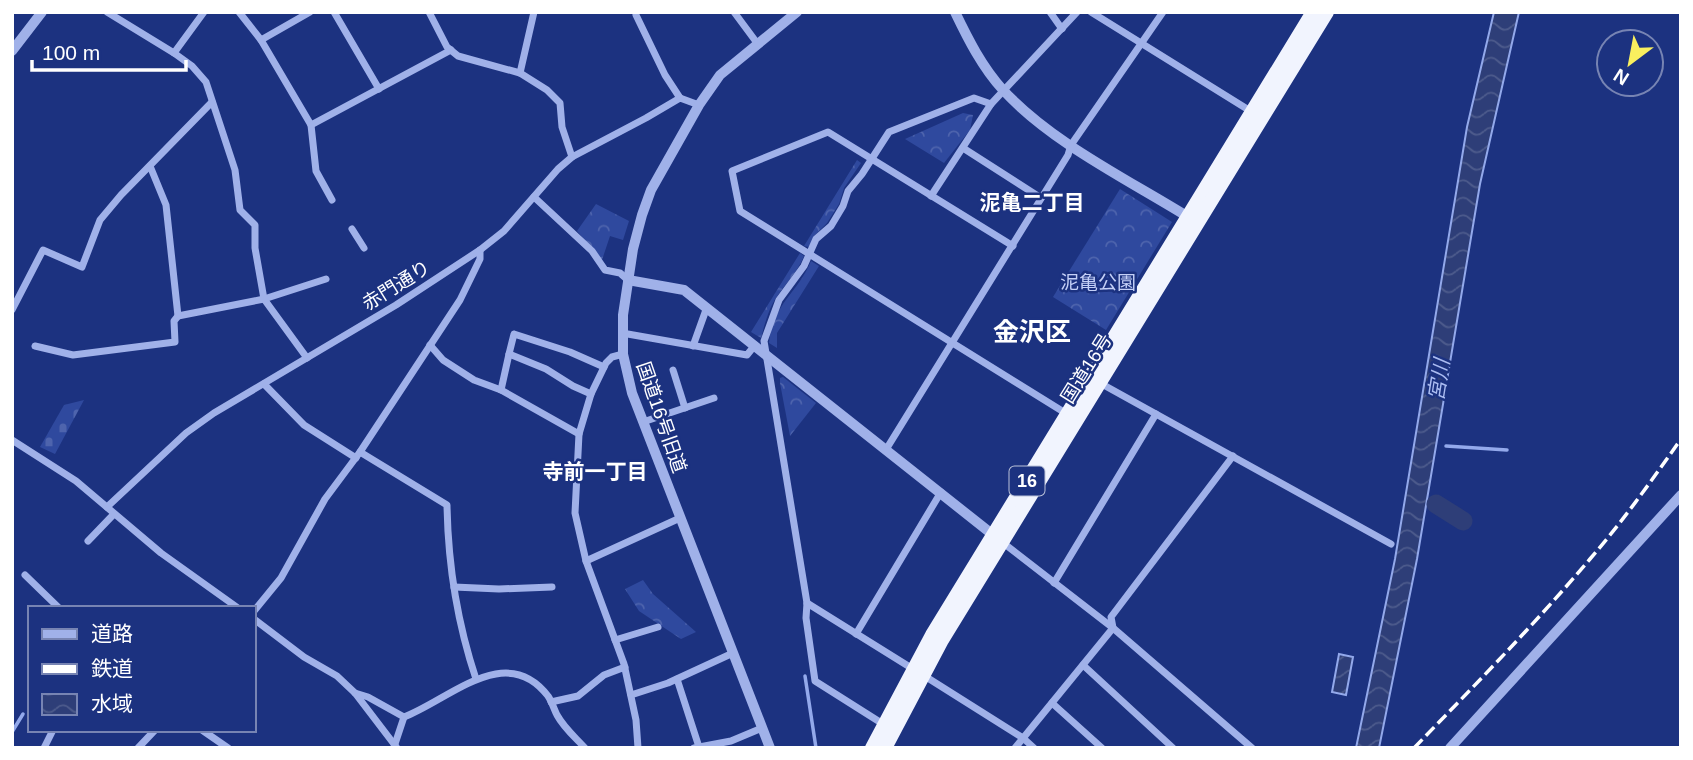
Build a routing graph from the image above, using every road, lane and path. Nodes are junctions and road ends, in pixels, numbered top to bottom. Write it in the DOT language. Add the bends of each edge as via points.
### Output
graph roads {
  1 [pos="42,12"];
  2 [pos="107,12"];
  3 [pos="204,12"];
  4 [pos="239,12"];
  5 [pos="310,12"];
  6 [pos="334,12"];
  7 [pos="429,12"];
  8 [pos="534,12"];
  9 [pos="734,12"];
  10 [pos="797,12"];
  11 [pos="955,12"];
  12 [pos="1050,12"];
  13 [pos="1077,12"];
  14 [pos="1091,12"];
  15 [pos="1163,12"];
  16 [pos="1313,12"];
  17 [pos="1327,12"];
  18 [pos="636,15"];
  19 [pos="1062,29"];
  20 [pos="261,40"];
  21 [pos="757,43"];
  22 [pos="1142,44"];
  23 [pos="451,50"];
  24 [pos="12,51"];
  25 [pos="174,53"];
  26 [pos="520,73"];
  27 [pos="379,89"];
  28 [pos="1002,90"];
  29 [pos="680,98"];
  30 [pos="212,102"];
  31 [pos="699,104"];
  32 [pos="991,104"];
  33 [pos="1252,112"];
  34 [pos="311,125"];
  35 [pos="1071,145"];
  36 [pos="963,148"];
  37 [pos="572,156"];
  38 [pos="871,159"];
  39 [pos="150,166"];
  40 [pos="931,196"];
  41 [pos="534,197"];
  42 [pos="1041,198"];
  43 [pos="332,200"];
  44 [pos="1193,220"];
  45 [pos="352,229"];
  46 [pos="1013,246"];
  47 [pos="364,248"];
  48 [pos="480,250"];
  49 [pos="809,254"];
  50 [pos="326,279"];
  51 [pos="628,280"];
  52 [pos="264,299"];
  53 [pos="707,307"];
  54 [pos="12,310"];
  55 [pos="178,316"];
  56 [pos="622,333"];
  57 [pos="953,342"];
  58 [pos="430,345"];
  59 [pos="755,345"];
  60 [pos="35,346"];
  61 [pos="692,346"];
  62 [pos="509,354"];
  63 [pos="623,355"];
  64 [pos="768,355"];
  65 [pos="307,358"];
  66 [pos="604,367"];
  67 [pos="673,370"];
  68 [pos="1100,383"];
  69 [pos="264,384"];
  70 [pos="501,390"];
  71 [pos="592,394"];
  72 [pos="714,398"];
  73 [pos="685,408"];
  74 [pos="1068,414"];
  75 [pos="1156,414"];
  76 [pos="643,422"];
  77 [pos="579,435"];
  78 [pos="12,440"];
  79 [pos="887,448"];
  80 [pos="358,455"];
  81 [pos="1233,456"];
  82 [pos="941,492"];
  83 [pos="1681,495"];
  84 [pos="107,507"];
  85 [pos="113,515"];
  86 [pos="680,518"];
  87 [pos="998,538"];
  88 [pos="88,541"];
  89 [pos="1391,544"];
  90 [pos="586,561"];
  91 [pos="25,575"];
  92 [pos="1054,583"];
  93 [pos="454,587"];
  94 [pos="552,587"];
  95 [pos="807,603"];
  96 [pos="57,606"];
  97 [pos="236,606"];
  98 [pos="256,609"];
  99 [pos="256,621"];
  100 [pos="658,627"];
  101 [pos="1113,628"];
  102 [pos="856,634"];
  103 [pos="615,639"];
  104 [pos="733,653"];
  105 [pos="1083,665"];
  106 [pos="625,667"];
  107 [pos="917,672"];
  108 [pos="476,679"];
  109 [pos="677,679"];
  110 [pos="355,693"];
  111 [pos="631,695"];
  112 [pos="551,702"];
  113 [pos="1052,703"];
  114 [pos="404,717"];
  115 [pos="883,724"];
  116 [pos="762,728"];
  117 [pos="52,732"];
  118 [pos="153,732"];
  119 [pos="205,732"];
  120 [pos="1023,738"];
  121 [pos="395,747"];
  122 [pos="699,747"];
  123 [pos="44,748"];
  124 [pos="138,748"];
  125 [pos="228,748"];
  126 [pos="585,748"];
  127 [pos="638,748"];
  128 [pos="694,748"];
  129 [pos="770,748"];
  130 [pos="872,748"];
  131 [pos="885,748"];
  132 [pos="1015,748"];
  133 [pos="1034,748"];
  134 [pos="1102,748"];
  135 [pos="1173,748"];
  136 [pos="1252,748"];
  137 [pos="1450,748"];
  1 -- 24 [label="street"];
  2 -- 25 [label="street"];
  3 -- 25 [label="street"];
  4 -- 20 [label="street"];
  5 -- 20 [label="street"];
  6 -- 27 [label="street"];
  7 -- 23 [label="street"];
  8 -- 26 [label="street"];
  9 -- 21 [label="street"];
  10 -- 21 [label="street, 国道16号旧道"];
  11 -- 28 [label="street" via="975,53"];
  12 -- 19 [label="street"];
  13 -- 19 [label="street"];
  14 -- 22 [label="street"];
  15 -- 22 [label="street"];
  16 -- 33 [label="highway, 国道16号 / 16"];
  17 -- 44 [label="highway, 国道16号 / 16"];
  18 -- 29 [label="street"];
  19 -- 28 [label="street"];
  20 -- 34 [label="street"];
  21 -- 31 [label="street, 国道16号旧道" via="720,75"];
  22 -- 33 [label="street"];
  22 -- 35 [label="street"];
  23 -- 26 [label="street"];
  23 -- 27 [label="street"];
  25 -- 30 [label="street" via="206,82"];
  26 -- 37 [label="street" via="560,103"];
  27 -- 34 [label="street"];
  28 -- 32 [label="street"];
  28 -- 35 [label="street"];
  29 -- 31 [label="street"];
  29 -- 37 [label="street, 赤門通り"];
  30 -- 39 [label="street"];
  30 -- 52 [label="street" via="235,170 240,210 256,225"];
  31 -- 51 [label="street, 国道16号旧道" via="646,204"];
  32 -- 36 [label="street"];
  32 -- 38 [label="street" via="974,97 889,132"];
  33 -- 44 [label="highway, 国道16号 / 16"];
  34 -- 43 [label="street" via="316,171"];
  35 -- 42 [label="street"];
  35 -- 44 [label="street"];
  36 -- 40 [label="street"];
  36 -- 42 [label="street"];
  37 -- 41 [label="street, 赤門通り"];
  38 -- 40 [label="street"];
  38 -- 49 [label="street"];
  38 -- 49 [label="street" via="828,132 732,171 740,211"];
  39 -- 54 [label="street" via="100,220 82,267 43,250"];
  39 -- 55 [label="street" via="166,205"];
  40 -- 46 [label="street"];
  41 -- 48 [label="street, 赤門通り" via="504,232"];
  41 -- 51 [label="street" via="592,251 605,270"];
  42 -- 46 [label="street"];
  44 -- 68 [label="highway, 国道16号 / 16"];
  44 -- 74 [label="highway, 国道16号 / 16"];
  45 -- 47 [label="street"];
  46 -- 57 [label="street"];
  48 -- 58 [label="street" via="460,300"];
  48 -- 65 [label="street, 赤門通り"];
  49 -- 57 [label="street"];
  49 -- 64 [label="street" via="770,320 764,341"];
  50 -- 52 [label="street"];
  51 -- 53 [label="street" via="684,290"];
  51 -- 56 [label="street, 国道16号旧道"];
  52 -- 55 [label="street"];
  52 -- 65 [label="street"];
  53 -- 59 [label="street"];
  53 -- 61 [label="street"];
  55 -- 60 [label="street" via="175,342 73,355"];
  56 -- 61 [label="street"];
  56 -- 63 [label="street, 国道16号旧道"];
  57 -- 74 [label="street"];
  57 -- 79 [label="street"];
  58 -- 70 [label="street" via="443,360 474,380"];
  58 -- 80 [label="street"];
  59 -- 61 [label="street" via="747,355"];
  59 -- 64 [label="street"];
  62 -- 66 [label="street" via="514,334"];
  62 -- 70 [label="street"];
  62 -- 71 [label="street"];
  63 -- 66 [label="street" via="612,357"];
  63 -- 76 [label="street, 国道16号旧道"];
  64 -- 79 [label="street"];
  64 -- 95 [label="street"];
  65 -- 69 [label="street, 赤門通り"];
  66 -- 71 [label="street"];
  67 -- 73 [label="street"];
  68 -- 75 [label="street"];
  68 -- 87 [label="highway, 国道16号 / 16"];
  69 -- 80 [label="street" via="304,425"];
  69 -- 84 [label="street, 赤門通り" via="186,433"];
  70 -- 77 [label="street"];
  71 -- 77 [label="street"];
  72 -- 73 [label="street"];
  73 -- 76 [label="street"];
  74 -- 87 [label="highway, 国道16号 / 16"];
  75 -- 81 [label="street"];
  75 -- 92 [label="street"];
  76 -- 86 [label="street, 国道16号旧道"];
  77 -- 90 [label="street" via="575,513"];
  78 -- 84 [label="street"];
  79 -- 82 [label="street"];
  80 -- 93 [label="street" via="447,505"];
  80 -- 98 [label="street" via="325,499 281,578"];
  81 -- 89 [label="street"];
  81 -- 101 [label="street" via="1111,617"];
  82 -- 87 [label="street"];
  82 -- 102 [label="street"];
  83 -- 137 [label="street"];
  84 -- 85 [label="street"];
  85 -- 88 [label="street"];
  85 -- 97 [label="street"];
  86 -- 90 [label="street"];
  86 -- 104 [label="street, 国道16号旧道"];
  87 -- 92 [label="street"];
  87 -- 107 [label="highway, 国道16号 / 16"];
  90 -- 103 [label="street"];
  91 -- 96 [label="street"];
  92 -- 101 [label="street"];
  93 -- 94 [label="street"];
  93 -- 108 [label="street"];
  95 -- 102 [label="street"];
  95 -- 115 [label="street" via="815,681"];
  99 -- 110 [label="street"];
  100 -- 103 [label="street"];
  101 -- 105 [label="street"];
  101 -- 136 [label="street"];
  102 -- 107 [label="street"];
  103 -- 106 [label="street"];
  104 -- 109 [label="street"];
  104 -- 116 [label="street, 国道16号旧道"];
  105 -- 113 [label="street"];
  105 -- 135 [label="street"];
  106 -- 111 [label="street"];
  106 -- 112 [label="street" via="604,675 578,696"];
  107 -- 115 [label="highway, 国道16号 / 16"];
  107 -- 120 [label="street"];
  107 -- 131 [label="highway, 国道16号 / 16"];
  108 -- 112 [label="street" via="503,672 518,674"];
  108 -- 114 [label="street"];
  109 -- 111 [label="street"];
  109 -- 122 [label="street"];
  110 -- 114 [label="street"];
  110 -- 121 [label="street"];
  111 -- 127 [label="street"];
  112 -- 126 [label="street"];
  113 -- 120 [label="street"];
  113 -- 134 [label="street"];
  114 -- 121 [label="street"];
  115 -- 130 [label="highway, 国道16号 / 16"];
  116 -- 122 [label="street"];
  116 -- 129 [label="street, 国道16号旧道"];
  117 -- 123 [label="street"];
  118 -- 124 [label="street"];
  119 -- 125 [label="street"];
  120 -- 132 [label="street"];
  120 -- 133 [label="street"];
  122 -- 128 [label="street"];
}
